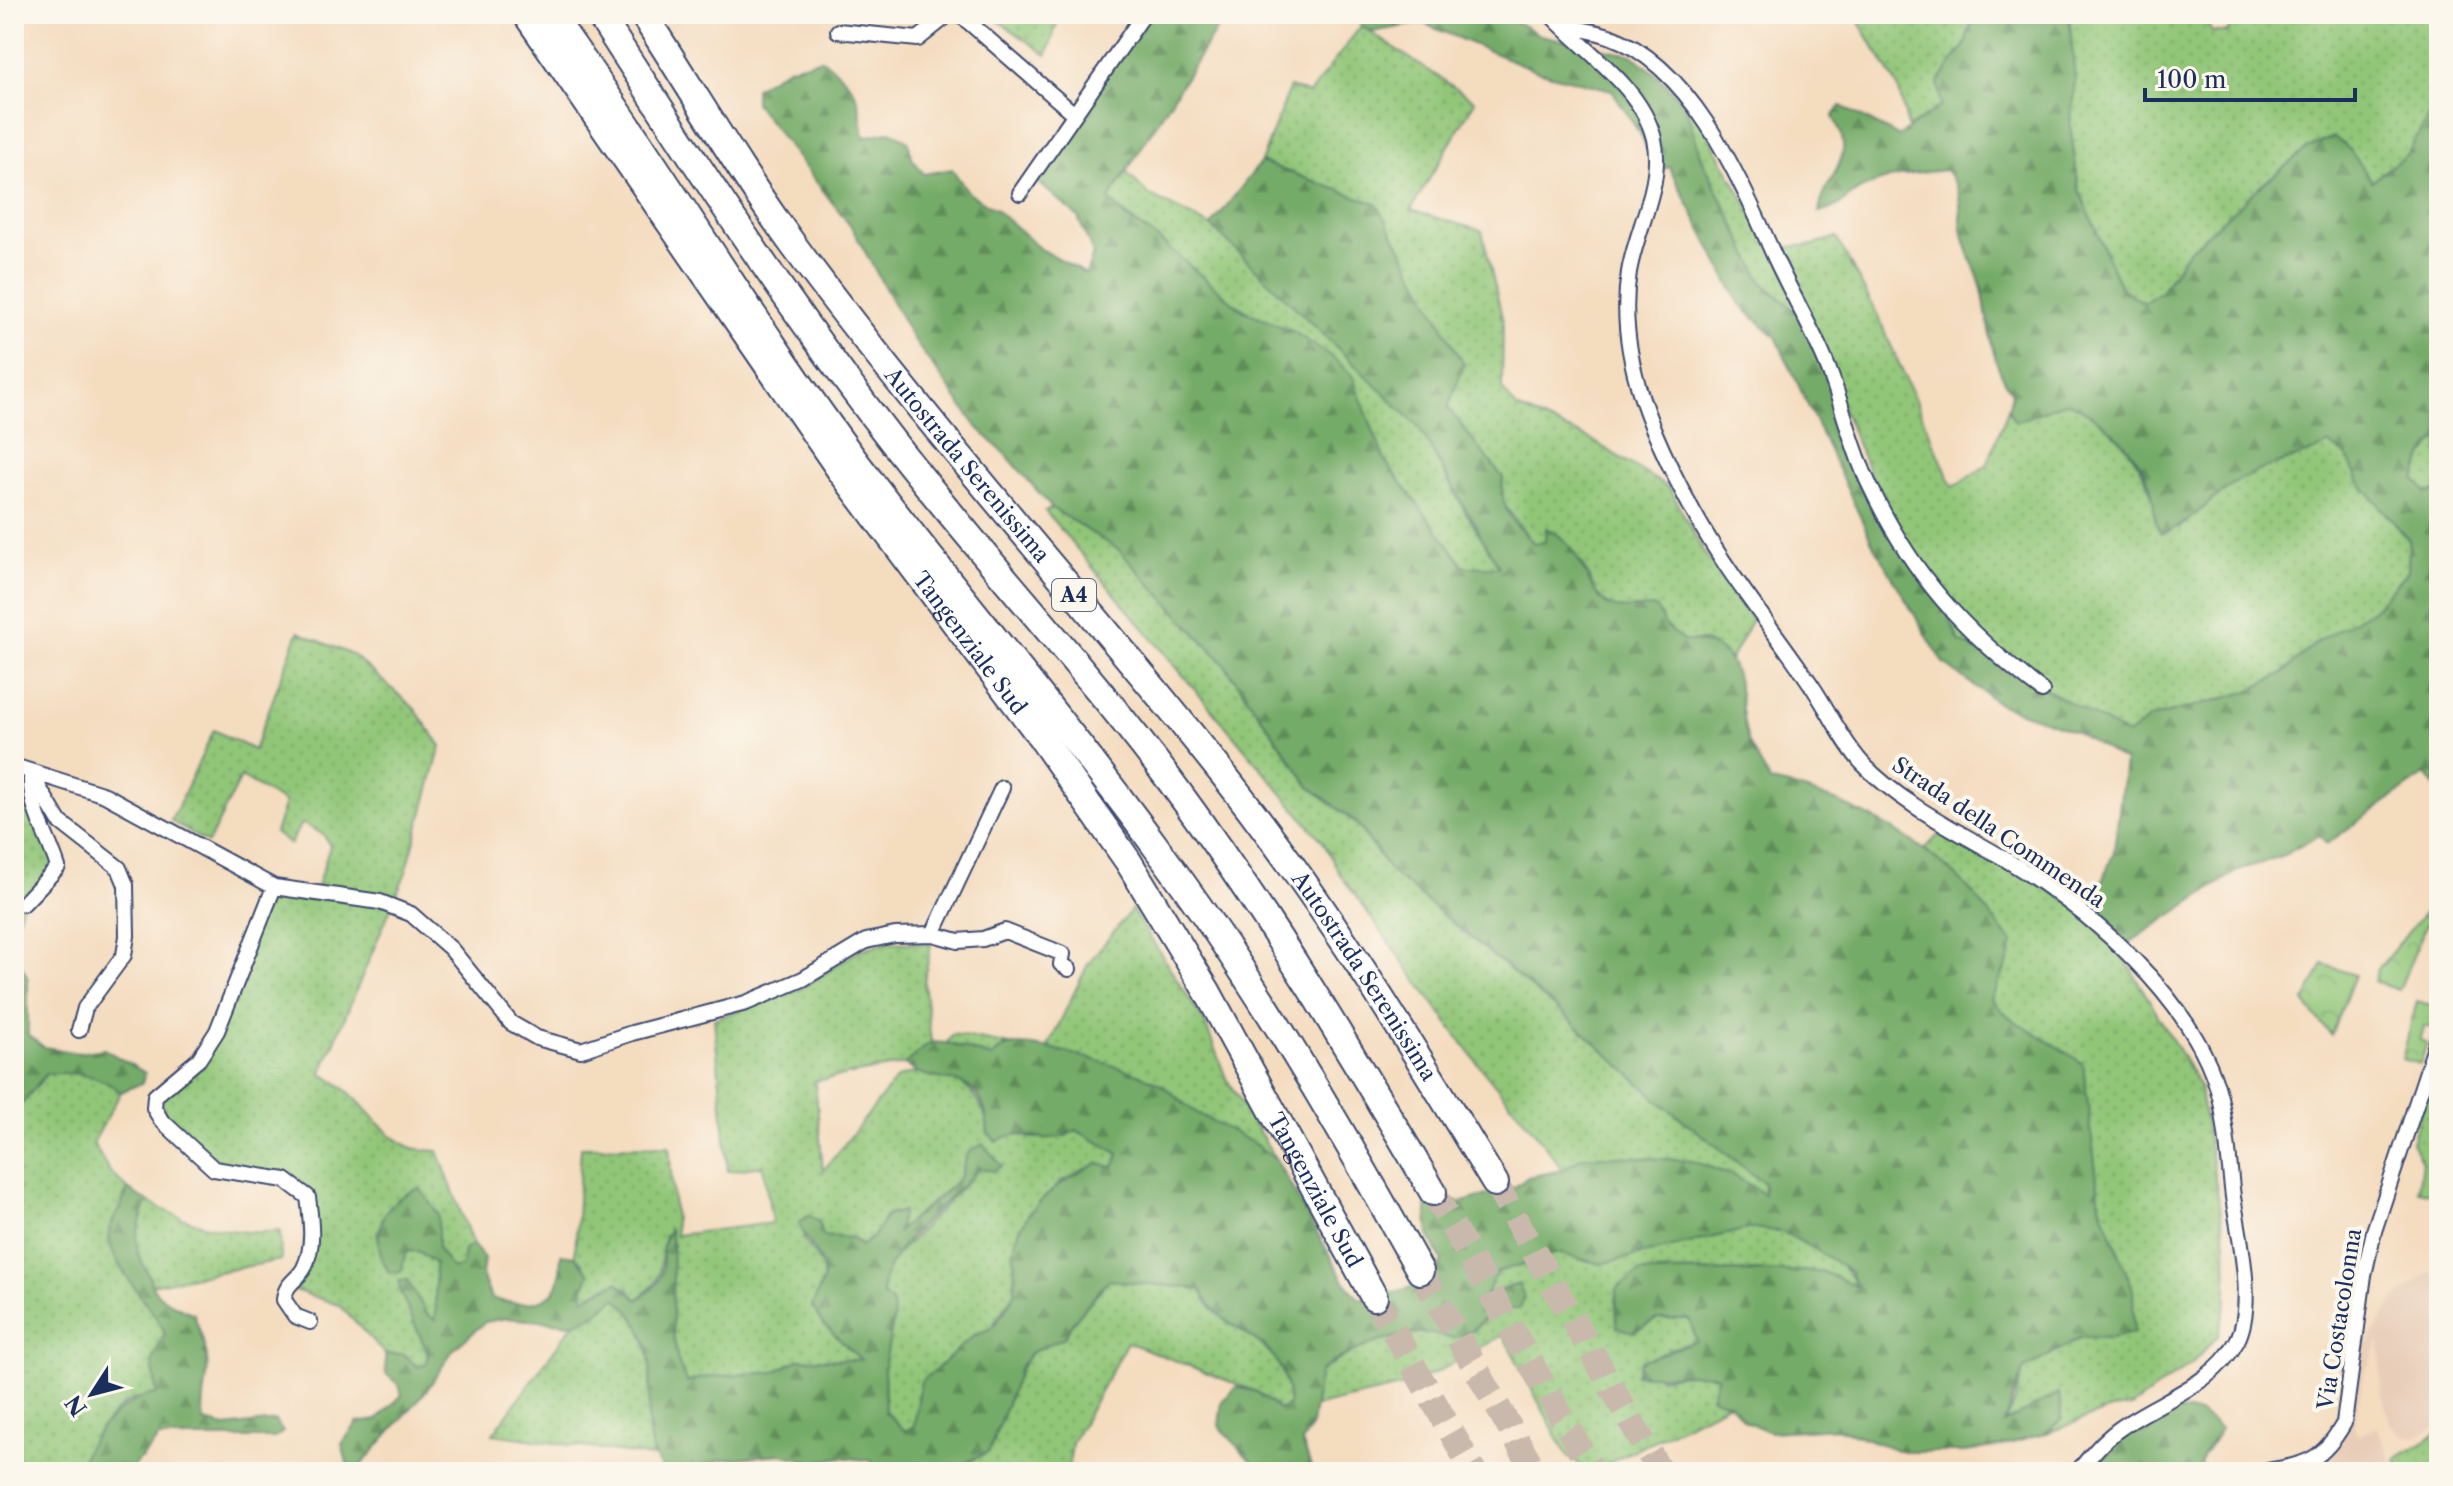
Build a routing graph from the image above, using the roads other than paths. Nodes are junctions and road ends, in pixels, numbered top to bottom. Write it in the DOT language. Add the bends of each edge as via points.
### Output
graph roads {
  1 [pos="526,14"];
  2 [pos="550,14"];
  3 [pos="599,14"];
  4 [pos="643,14"];
  5 [pos="951,14"];
  6 [pos="1144,14"];
  7 [pos="1555,19"];
  8 [pos="838,31"];
  9 [pos="1074,114"];
  10 [pos="1020,193"];
  11 [pos="2042,691"];
  12 [pos="14,766"];
  13 [pos="31,774"];
  14 [pos="1002,788"];
  15 [pos="274,887"];
  16 [pos="23,904"];
  17 [pos="933,934"];
  18 [pos="1069,969"];
  19 [pos="79,1030"];
  20 [pos="2439,1035"];
  21 [pos="1495,1183"];
  22 [pos="1433,1192"];
  23 [pos="1420,1271"];
  24 [pos="1374,1297"];
  25 [pos="310,1322"];
  26 [pos="2077,1472"];
  27 [pos="2262,1472"];
  1 -- 24 [label="highway, Tangenziale Sud" via="840,470 1128,861 1207,991"];
  2 -- 23 [label="highway, Tangenziale Sud" via="856,461 1156,846 1249,979 1338,1121"];
  3 -- 22 [label="highway, Autostrada Serenissima / A4" via="760,262 888,436 1058,639 1232,867"];
  4 -- 21 [label="highway, Autostrada Serenissima / A4" via="792,243 926,419 1209,755 1276,844 1403,1032"];
  5 -- 8 [label="street" via="918,39"];
  5 -- 9 [label="street" via="963,17"];
  6 -- 9 [label="street"];
  7 -- 11 [label="street, Strada della Commenda" via="1611,37 1646,57 1682,90 1744,185 1814,330 1852,444 1884,513 1942,603"];
  7 -- 26 [label="street, Strada della Commenda" via="1628,90 1654,139 1656,171 1626,294 1630,355 1648,419 1721,560 1858,759 1890,790 2090,916 2151,977 2206,1057 2222,1113 2241,1253 2244,1322 2214,1371 2121,1428"];
  9 -- 10 [label="street"];
  12 -- 13 [label="street"];
  13 -- 15 [label="street" via="105,795"];
  13 -- 16 [label="street" via="30,803 48,834 58,867"];
  13 -- 19 [label="street" via="59,821 119,868 126,885 124,955 85,1008"];
  14 -- 17 [label="street"];
  15 -- 17 [label="street" via="380,902 411,914 451,949 511,1023 537,1038 581,1050 746,1003 803,979 866,941"];
  15 -- 25 [label="street" via="217,1031 199,1059 155,1096 154,1108 214,1169 285,1180 308,1197 313,1223 305,1265 286,1287 284,1300 295,1316"];
  17 -- 18 [label="street" via="958,941 1005,931 1063,954 1061,964"];
  20 -- 27 [label="street, Via Costacolonna" via="2374,1231 2344,1423 2332,1444 2309,1463"];
}
